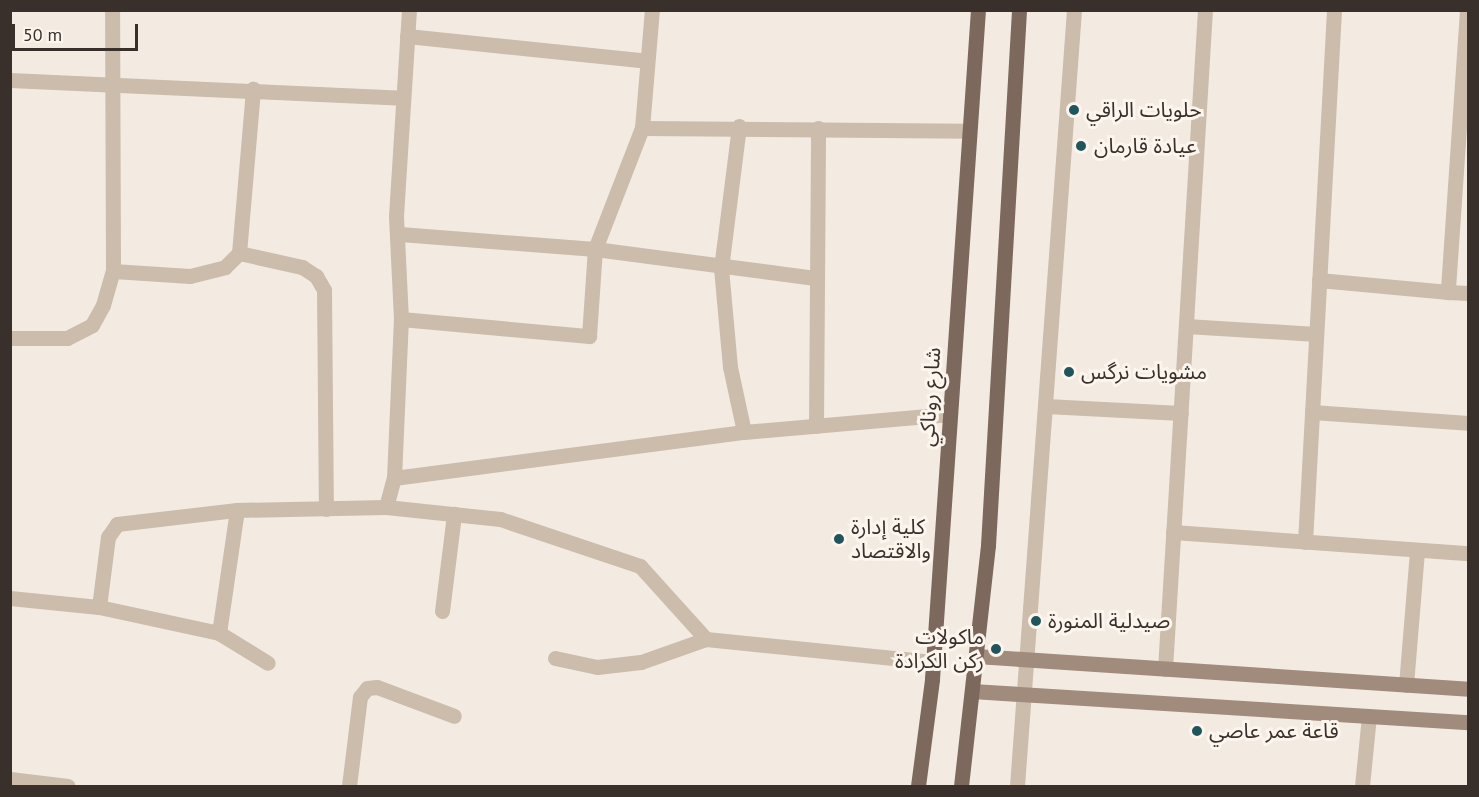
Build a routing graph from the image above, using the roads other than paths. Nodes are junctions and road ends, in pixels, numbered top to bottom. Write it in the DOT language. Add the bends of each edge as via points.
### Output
graph roads {
  1 [pos="112,10"];
  2 [pos="409,10"];
  3 [pos="652,10"];
  4 [pos="978,10"];
  5 [pos="1019,10"];
  6 [pos="1074,10"];
  7 [pos="1206,10"];
  8 [pos="1334,10"];
  9 [pos="1467,10"];
  10 [pos="407,36"];
  11 [pos="647,60"];
  12 [pos="10,80"];
  13 [pos="110,84"];
  14 [pos="253,89"];
  15 [pos="1465,92"];
  16 [pos="402,98"];
  17 [pos="739,126"];
  18 [pos="642,128"];
  19 [pos="818,128"];
  20 [pos="969,131"];
  21 [pos="400,234"];
  22 [pos="595,249"];
  23 [pos="239,253"];
  24 [pos="721,268"];
  25 [pos="113,271"];
  26 [pos="815,278"];
  27 [pos="1319,280"];
  28 [pos="1448,292"];
  29 [pos="1468,293"];
  30 [pos="401,319"];
  31 [pos="1186,326"];
  32 [pos="1316,334"];
  33 [pos="10,338"];
  34 [pos="1046,406"];
  35 [pos="1312,412"];
  36 [pos="1180,413"];
  37 [pos="950,414"];
  38 [pos="1468,423"];
  39 [pos="816,426"];
  40 [pos="744,432"];
  41 [pos="393,478"];
  42 [pos="386,507"];
  43 [pos="326,509"];
  44 [pos="237,510"];
  45 [pos="454,514"];
  46 [pos="1173,532"];
  47 [pos="1305,542"];
  48 [pos="1417,550"];
  49 [pos="1468,553"];
  50 [pos="10,598"];
  51 [pos="99,607"];
  52 [pos="442,611"];
  53 [pos="219,633"];
  54 [pos="706,639"];
  55 [pos="975,656"];
  56 [pos="555,658"];
  57 [pos="1028,660"];
  58 [pos="933,662"];
  59 [pos="267,663"];
  60 [pos="1165,669"];
  61 [pos="1406,685"];
  62 [pos="1468,689"];
  63 [pos="972,691"];
  64 [pos="1026,694"];
  65 [pos="454,716"];
  66 [pos="1369,716"];
  67 [pos="1468,722"];
  68 [pos="10,779"];
  69 [pos="69,786"];
  70 [pos="349,786"];
  71 [pos="918,786"];
  72 [pos="962,786"];
  73 [pos="1017,786"];
  74 [pos="1362,786"];
  1 -- 13 [label="street"];
  2 -- 10 [label="street"];
  3 -- 11 [label="street"];
  4 -- 20 [label="main road, شارع روناكي"];
  5 -- 55 [label="main road" via="988,545"];
  6 -- 34 [label="street"];
  7 -- 31 [label="street"];
  8 -- 27 [label="street"];
  9 -- 15 [label="street"];
  10 -- 11 [label="street"];
  10 -- 16 [label="street"];
  11 -- 18 [label="street"];
  12 -- 13 [label="street"];
  13 -- 14 [label="street"];
  13 -- 25 [label="street"];
  14 -- 16 [label="street"];
  14 -- 23 [label="street"];
  15 -- 28 [label="street"];
  16 -- 21 [label="street" via="396,216"];
  17 -- 18 [label="street"];
  17 -- 19 [label="street"];
  17 -- 24 [label="street"];
  18 -- 22 [label="street"];
  19 -- 20 [label="street"];
  19 -- 26 [label="street"];
  20 -- 37 [label="main road, شارع روناكي"];
  21 -- 22 [label="street"];
  21 -- 30 [label="street"];
  22 -- 24 [label="street"];
  22 -- 30 [label="street" via="589,336"];
  23 -- 25 [label="street" via="225,267 190,276"];
  23 -- 43 [label="street" via="302,267 316,276 324,290"];
  24 -- 26 [label="street"];
  24 -- 40 [label="street" via="730,367"];
  25 -- 33 [label="street" via="92,325 67,338"];
  26 -- 39 [label="street"];
  27 -- 28 [label="street"];
  27 -- 32 [label="street"];
  28 -- 29 [label="street"];
  30 -- 41 [label="street"];
  31 -- 32 [label="street"];
  31 -- 36 [label="street"];
  32 -- 35 [label="street"];
  34 -- 36 [label="street"];
  34 -- 57 [label="street"];
  35 -- 38 [label="street"];
  35 -- 47 [label="street"];
  36 -- 46 [label="street"];
  37 -- 39 [label="street"];
  37 -- 58 [label="main road, شارع روناكي"];
  39 -- 40 [label="street"];
  40 -- 41 [label="street"];
  41 -- 42 [label="street"];
  42 -- 43 [label="street"];
  42 -- 45 [label="street"];
  43 -- 44 [label="street"];
  44 -- 51 [label="street" via="117,524 108,537"];
  44 -- 53 [label="street"];
  45 -- 52 [label="street"];
  45 -- 54 [label="street" via="500,519 640,566"];
  46 -- 47 [label="street"];
  46 -- 60 [label="street"];
  47 -- 48 [label="street"];
  48 -- 49 [label="street"];
  48 -- 61 [label="street"];
  50 -- 51 [label="street"];
  51 -- 53 [label="street"];
  53 -- 59 [label="street"];
  54 -- 56 [label="street" via="641,662 597,667"];
  54 -- 58 [label="street"];
  55 -- 57 [label="main road"];
  55 -- 63 [label="main road"];
  57 -- 60 [label="main road"];
  57 -- 64 [label="street"];
  58 -- 71 [label="main road, شارع روناكي"];
  60 -- 61 [label="main road"];
  61 -- 62 [label="main road"];
  63 -- 64 [label="main road"];
  63 -- 72 [label="main road"];
  64 -- 66 [label="main road"];
  64 -- 73 [label="street"];
  65 -- 70 [label="street" via="378,687 367,688 360,696"];
  66 -- 67 [label="main road"];
  66 -- 74 [label="street"];
  68 -- 69 [label="street"];
}
